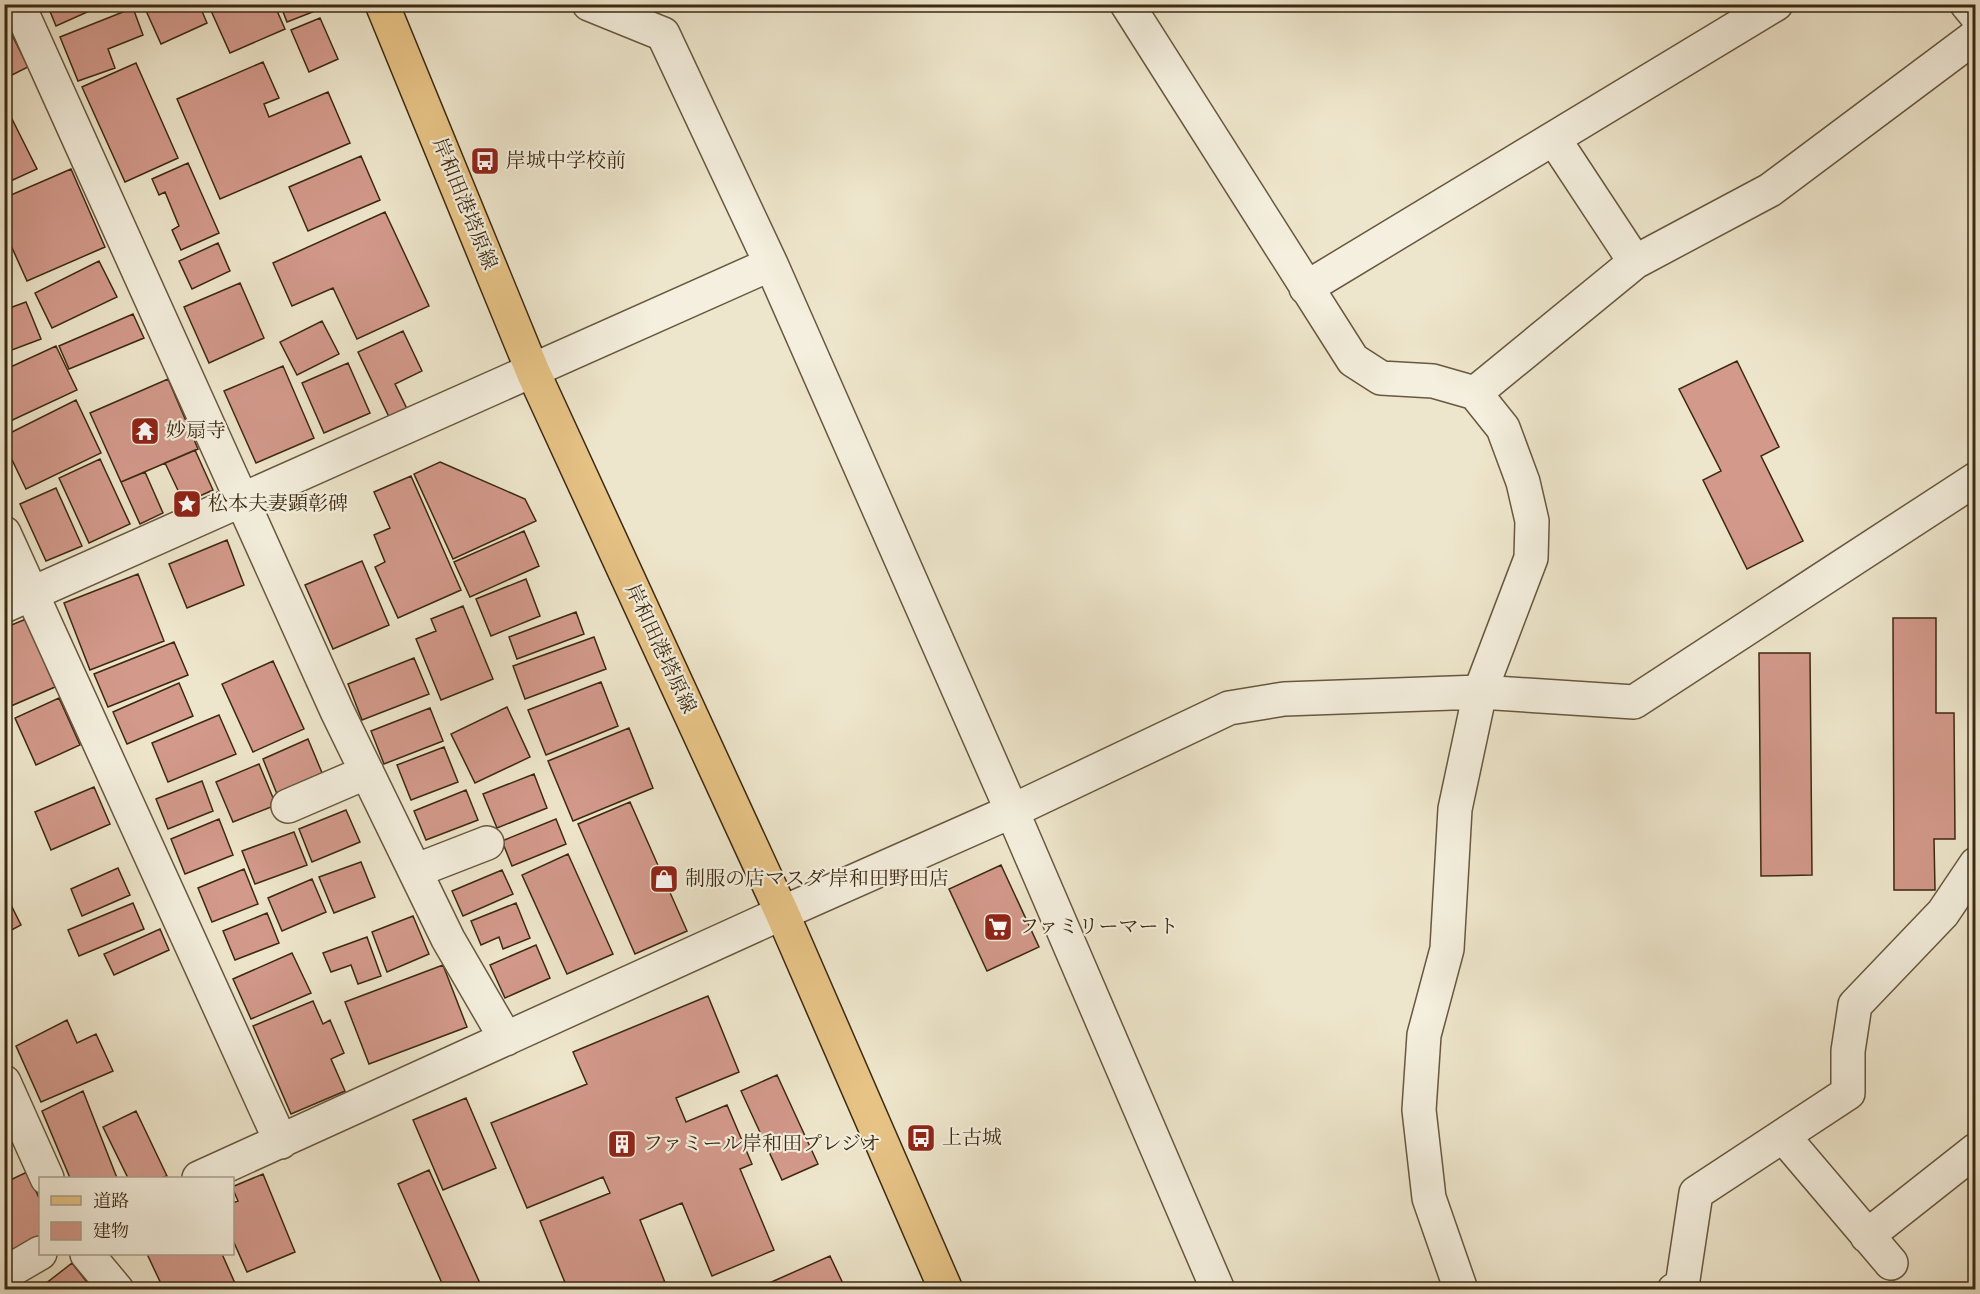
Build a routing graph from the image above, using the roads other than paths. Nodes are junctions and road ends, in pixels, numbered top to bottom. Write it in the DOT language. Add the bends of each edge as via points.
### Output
graph roads {
  1 [pos="18,4"];
  2 [pos="382,4"];
  3 [pos="589,4"];
  4 [pos="1776,4"];
  5 [pos="1968,4"];
  6 [pos="1131,6"];
  7 [pos="1976,15"];
  8 [pos="1976,36"];
  9 [pos="1554,139"];
  10 [pos="1635,262"];
  11 [pos="771,264"];
  12 [pos="1306,288"];
  13 [pos="533,372"];
  14 [pos="1474,393"];
  15 [pos="1976,479"];
  16 [pos="242,499"];
  17 [pos="4,533"];
  18 [pos="18,600"];
  19 [pos="1480,692"];
  20 [pos="367,772"];
  21 [pos="288,806"];
  22 [pos="1012,811"];
  23 [pos="487,843"];
  24 [pos="1976,864"];
  25 [pos="415,871"];
  26 [pos="782,913"];
  27 [pos="506,1039"];
  28 [pos="4,1082"];
  29 [pos="1783,1136"];
  30 [pos="281,1142"];
  31 [pos="1976,1150"];
  32 [pos="46,1177"];
  33 [pos="203,1177"];
  34 [pos="1867,1236"];
  35 [pos="39,1254"];
  36 [pos="88,1255"];
  37 [pos="1891,1263"];
  38 [pos="4,1274"];
  39 [pos="117,1290"];
  40 [pos="946,1290"];
  41 [pos="1218,1290"];
  42 [pos="1461,1290"];
  43 [pos="1674,1290"];
  1 -- 16 [label="street"];
  2 -- 13 [label="main road, 岸和田港塔原線"];
  3 -- 11 [label="street" via="663,34"];
  4 -- 9 [label="street"];
  5 -- 7 [label="street"];
  6 -- 12 [label="street"];
  8 -- 10 [label="street" via="1770,190"];
  9 -- 10 [label="street"];
  9 -- 12 [label="street"];
  10 -- 14 [label="street"];
  11 -- 13 [label="street"];
  11 -- 22 [label="street"];
  12 -- 14 [label="street" via="1353,360 1381,378 1433,381"];
  13 -- 16 [label="street"];
  13 -- 26 [label="main road, 岸和田港塔原線"];
  14 -- 19 [label="street" via="1503,428 1523,482 1532,521 1531,558"];
  15 -- 19 [label="street" via="1634,702"];
  16 -- 18 [label="street"];
  16 -- 20 [label="street"];
  17 -- 18 [label="street"];
  18 -- 30 [label="street"];
  19 -- 22 [label="street" via="1284,699 1229,708"];
  19 -- 42 [label="street" via="1455,809 1447,949 1424,1035 1419,1110 1429,1198"];
  20 -- 21 [label="street"];
  20 -- 25 [label="street"];
  22 -- 26 [label="street"];
  22 -- 41 [label="street"];
  23 -- 25 [label="street"];
  24 -- 29 [label="street" via="1943,913 1855,1005 1848,1051 1848,1093"];
  25 -- 27 [label="street" via="448,939"];
  26 -- 27 [label="street"];
  26 -- 40 [label="main road, 岸和田港塔原線"];
  27 -- 30 [label="street"];
  28 -- 32 [label="street"];
  29 -- 34 [label="street"];
  29 -- 43 [label="street" via="1696,1193 1682,1286"];
  30 -- 33 [label="street"];
  31 -- 34 [label="street"];
  34 -- 37 [label="street"];
  35 -- 38 [label="street"];
  36 -- 39 [label="street"];
}
